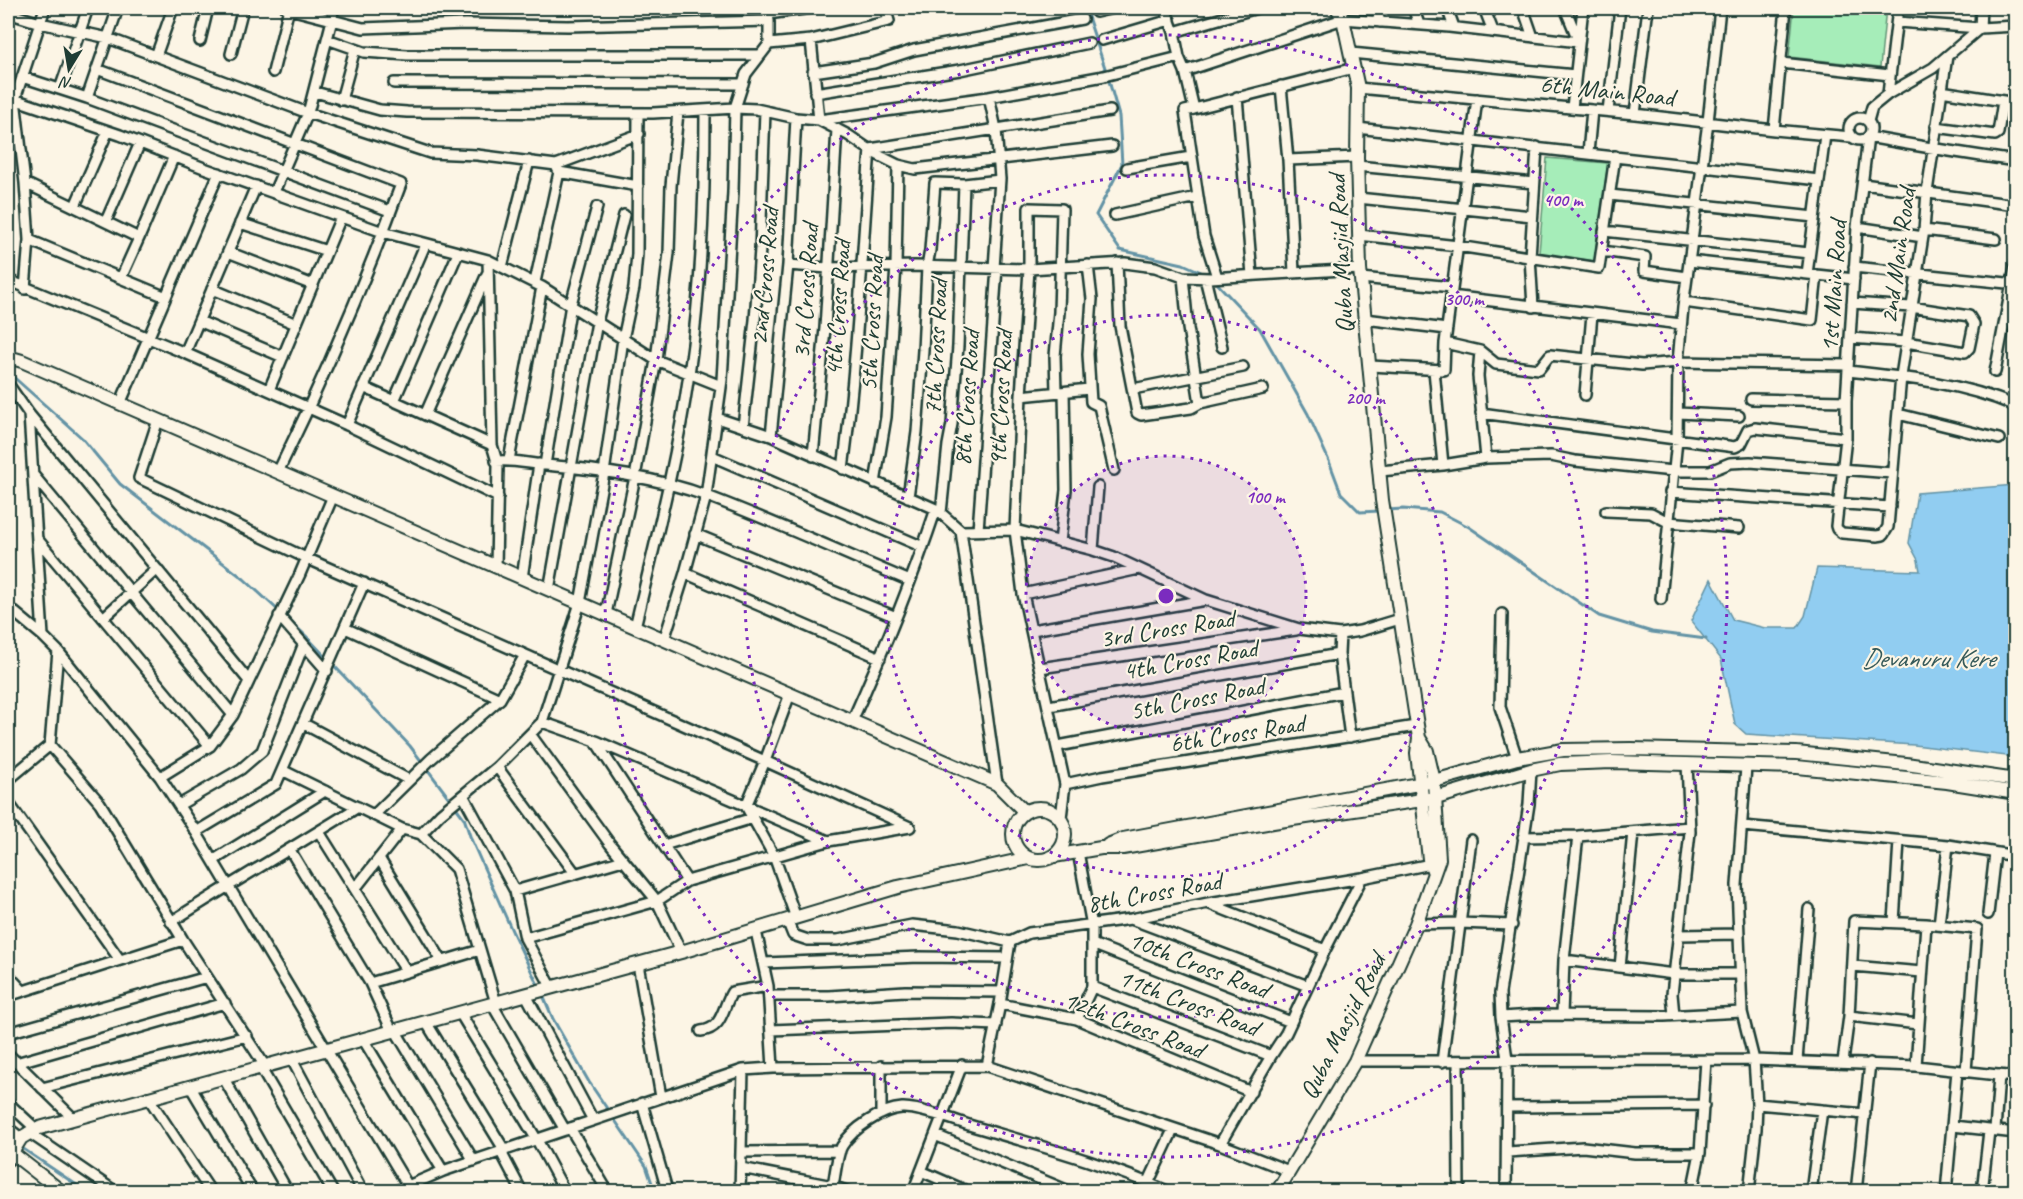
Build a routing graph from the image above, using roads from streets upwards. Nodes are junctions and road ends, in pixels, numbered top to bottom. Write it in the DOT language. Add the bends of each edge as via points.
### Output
graph roads {
  1 [pos="45,8"];
  2 [pos="88,8"];
  3 [pos="118,8"];
  4 [pos="173,8"];
  5 [pos="207,8"];
  6 [pos="243,8"];
  7 [pos="288,8"];
  8 [pos="333,8"];
  9 [pos="812,8"];
  10 [pos="885,8"];
  11 [pos="1114,8"];
  12 [pos="1165,8"];
  13 [pos="1257,8"];
  14 [pos="1376,8"];
  15 [pos="1413,8"];
  16 [pos="1447,8"];
  17 [pos="1484,8"];
  18 [pos="1522,8"];
  19 [pos="1565,8"];
  20 [pos="1583,8"];
  21 [pos="1620,8"];
  22 [pos="1648,8"];
  23 [pos="1720,8"];
  24 [pos="1786,8"];
  25 [pos="1898,8"];
  26 [pos="1982,8"];
  27 [pos="8,10"];
  28 [pos="1096,12"];
  29 [pos="1340,13"];
  30 [pos="768,14"];
  31 [pos="1082,19"];
  32 [pos="332,20"];
  33 [pos="1170,20"];
  34 [pos="1380,22"];
  35 [pos="1897,22"];
  36 [pos="40,23"];
  37 [pos="1419,24"];
  38 [pos="2016,26"];
  39 [pos="1454,27"];
  40 [pos="1980,28"];
  41 [pos="80,32"];
  42 [pos="1174,32"];
  43 [pos="1492,32"];
  44 [pos="1533,36"];
  45 [pos="108,38"];
  46 [pos="327,39"];
  47 [pos="200,40"];
  48 [pos="811,40"];
  49 [pos="1102,40"];
  50 [pos="1579,42"];
  51 [pos="1089,43"];
  52 [pos="769,44"];
  53 [pos="355,49"];
  54 [pos="1351,53"];
  55 [pos="231,54"];
  56 [pos="156,56"];
  57 [pos="760,56"];
  58 [pos="1947,56"];
  59 [pos="1179,57"];
  60 [pos="1781,63"];
  61 [pos="1354,68"];
  62 [pos="97,69"];
  63 [pos="1185,71"];
  64 [pos="273,72"];
  65 [pos="813,72"];
  66 [pos="1575,75"];
  67 [pos="1890,75"];
  68 [pos="22,77"];
  69 [pos="394,83"];
  70 [pos="743,84"];
  71 [pos="1281,86"];
  72 [pos="1358,88"];
  73 [pos="60,89"];
  74 [pos="1941,91"];
  75 [pos="315,92"];
  76 [pos="815,93"];
  77 [pos="1888,94"];
  78 [pos="989,97"];
  79 [pos="1237,97"];
  80 [pos="11,98"];
  81 [pos="87,98"];
  82 [pos="1477,99"];
  83 [pos="341,100"];
  84 [pos="2003,101"];
  85 [pos="2016,103"];
  86 [pos="735,108"];
  87 [pos="1572,108"];
  88 [pos="1194,109"];
  89 [pos="1592,110"];
  90 [pos="705,111"];
  91 [pos="765,111"];
  92 [pos="1110,111"];
  93 [pos="1608,111"];
  94 [pos="678,112"];
  95 [pos="308,113"];
  96 [pos="638,113"];
  97 [pos="1635,114"];
  98 [pos="796,118"];
  99 [pos="819,120"];
  100 [pos="1868,121"];
  101 [pos="1708,122"];
  102 [pos="1936,127"];
  103 [pos="1357,128"];
  104 [pos="837,129"];
  105 [pos="996,129"];
  106 [pos="1774,130"];
  107 [pos="108,131"];
  108 [pos="639,134"];
  109 [pos="1825,135"];
  110 [pos="1851,137"];
  111 [pos="1868,137"];
  112 [pos="1472,140"];
  113 [pos="140,143"];
  114 [pos="295,144"];
  115 [pos="1112,146"];
  116 [pos="1537,147"];
  117 [pos="1933,149"];
  118 [pos="870,150"];
  119 [pos="1588,153"];
  120 [pos="174,156"];
  121 [pos="1615,156"];
  122 [pos="1191,157"];
  123 [pos="998,160"];
  124 [pos="1288,160"];
  125 [pos="529,161"];
  126 [pos="1357,161"];
  127 [pos="2016,161"];
  128 [pos="897,165"];
  129 [pos="1701,167"];
  130 [pos="557,168"];
  131 [pos="1127,168"];
  132 [pos="282,172"];
  133 [pos="219,173"];
  134 [pos="1467,175"];
  135 [pos="1000,180"];
  136 [pos="1819,180"];
  137 [pos="24,183"];
  138 [pos="1534,183"];
  139 [pos="964,184"];
  140 [pos="1863,184"];
  141 [pos="256,186"];
  142 [pos="638,186"];
  143 [pos="274,192"];
  144 [pos="1927,192"];
  145 [pos="1610,195"];
  146 [pos="1197,197"];
  147 [pos="1358,198"];
  148 [pos="1696,204"];
  149 [pos="2016,205"];
  150 [pos="75,206"];
  151 [pos="597,207"];
  152 [pos="1462,209"];
  153 [pos="390,212"];
  154 [pos="624,215"];
  155 [pos="1115,215"];
  156 [pos="1532,216"];
  157 [pos="341,217"];
  158 [pos="1814,217"];
  159 [pos="106,221"];
  160 [pos="240,222"];
  161 [pos="1857,227"];
  162 [pos="1604,231"];
  163 [pos="383,232"];
  164 [pos="1923,233"];
  165 [pos="1359,235"];
  166 [pos="139,238"];
  167 [pos="1996,239"];
  168 [pos="29,240"];
  169 [pos="1692,241"];
  170 [pos="425,245"];
  171 [pos="1458,246"];
  172 [pos="327,251"];
  173 [pos="1602,251"];
  174 [pos="228,252"];
  175 [pos="458,253"];
  176 [pos="1809,253"];
  177 [pos="1530,257"];
  178 [pos="488,260"];
  179 [pos="1689,261"];
  180 [pos="2016,262"];
  181 [pos="1117,263"];
  182 [pos="788,265"];
  183 [pos="1088,265"];
  184 [pos="897,266"];
  185 [pos="502,267"];
  186 [pos="861,267"];
  187 [pos="927,267"];
  188 [pos="961,267"];
  189 [pos="1061,267"];
  190 [pos="1854,267"];
  191 [pos="828,268"];
  192 [pos="996,268"];
  193 [pos="1029,269"];
  194 [pos="488,271"];
  195 [pos="1294,272"];
  196 [pos="1360,273"];
  197 [pos="1916,273"];
  198 [pos="1252,275"];
  199 [pos="1812,275"];
  200 [pos="1183,277"];
  201 [pos="1212,277"];
  202 [pos="1687,277"];
  203 [pos="121,278"];
  204 [pos="1854,279"];
  205 [pos="8,280"];
  206 [pos="538,284"];
  207 [pos="2014,284"];
  208 [pos="313,285"];
  209 [pos="25,289"];
  210 [pos="212,289"];
  211 [pos="1452,291"];
  212 [pos="166,297"];
  213 [pos="1684,302"];
  214 [pos="1852,303"];
  215 [pos="571,304"];
  216 [pos="1533,307"];
  217 [pos="1911,307"];
  218 [pos="1592,314"];
  219 [pos="1365,319"];
  220 [pos="199,321"];
  221 [pos="597,322"];
  222 [pos="296,324"];
  223 [pos="1681,324"];
  224 [pos="1447,329"];
  225 [pos="1850,338"];
  226 [pos="147,339"];
  227 [pos="623,339"];
  228 [pos="1906,342"];
  229 [pos="1445,343"];
  230 [pos="1222,347"];
  231 [pos="1480,351"];
  232 [pos="185,353"];
  233 [pos="8,357"];
  234 [pos="283,357"];
  235 [pos="1588,359"];
  236 [pos="656,360"];
  237 [pos="1678,362"];
  238 [pos="1243,366"];
  239 [pos="1370,366"];
  240 [pos="1848,368"];
  241 [pos="1434,370"];
  242 [pos="1995,372"];
  243 [pos="689,374"];
  244 [pos="1194,376"];
  245 [pos="1902,376"];
  246 [pos="8,384"];
  247 [pos="721,386"];
  248 [pos="363,387"];
  249 [pos="1089,389"];
  250 [pos="1133,389"];
  251 [pos="1263,389"];
  252 [pos="269,390"];
  253 [pos="1060,392"];
  254 [pos="1585,395"];
  255 [pos="1021,396"];
  256 [pos="1751,399"];
  257 [pos="394,401"];
  258 [pos="1846,401"];
  259 [pos="1200,403"];
  260 [pos="120,404"];
  261 [pos="2016,406"];
  262 [pos="309,408"];
  263 [pos="1678,412"];
  264 [pos="1481,413"];
  265 [pos="29,414"];
  266 [pos="1898,414"];
  267 [pos="425,415"];
  268 [pos="1739,416"];
  269 [pos="717,418"];
  270 [pos="158,420"];
  271 [pos="347,424"];
  272 [pos="743,427"];
  273 [pos="771,436"];
  274 [pos="1846,438"];
  275 [pos="1999,439"];
  276 [pos="1677,440"];
  277 [pos="492,445"];
  278 [pos="712,456"];
  279 [pos="813,456"];
  280 [pos="1486,458"];
  281 [pos="509,460"];
  282 [pos="496,461"];
  283 [pos="542,465"];
  284 [pos="1443,465"];
  285 [pos="572,466"];
  286 [pos="843,469"];
  287 [pos="1842,469"];
  288 [pos="1114,470"];
  289 [pos="1380,471"];
  290 [pos="1673,471"];
  291 [pos="278,472"];
  292 [pos="604,473"];
  293 [pos="1892,473"];
  294 [pos="34,476"];
  295 [pos="635,477"];
  296 [pos="875,483"];
  297 [pos="669,486"];
  298 [pos="1098,487"];
  299 [pos="1670,492"];
  300 [pos="333,496"];
  301 [pos="706,496"];
  302 [pos="498,497"];
  303 [pos="908,497"];
  304 [pos="1838,504"];
  305 [pos="1890,507"];
  306 [pos="938,511"];
  307 [pos="1606,511"];
  308 [pos="1668,522"];
  309 [pos="1739,528"];
  310 [pos="1015,530"];
  311 [pos="961,531"];
  312 [pos="978,531"];
  313 [pos="695,534"];
  314 [pos="38,540"];
  315 [pos="1060,542"];
  316 [pos="923,547"];
  317 [pos="1093,550"];
  318 [pos="306,558"];
  319 [pos="496,567"];
  320 [pos="157,569"];
  321 [pos="1139,569"];
  322 [pos="685,573"];
  323 [pos="522,578"];
  324 [pos="910,581"];
  325 [pos="364,583"];
  326 [pos="549,590"];
  327 [pos="131,593"];
  328 [pos="1023,594"];
  329 [pos="1661,599"];
  330 [pos="1206,600"];
  331 [pos="580,603"];
  332 [pos="8,610"];
  333 [pos="279,614"];
  334 [pos="606,614"];
  335 [pos="1502,614"];
  336 [pos="896,617"];
  337 [pos="103,618"];
  338 [pos="1400,619"];
  339 [pos="635,627"];
  340 [pos="345,628"];
  341 [pos="1299,629"];
  342 [pos="1032,630"];
  343 [pos="1340,634"];
  344 [pos="43,636"];
  345 [pos="664,640"];
  346 [pos="303,646"];
  347 [pos="58,651"];
  348 [pos="1339,654"];
  349 [pos="525,655"];
  350 [pos="880,658"];
  351 [pos="1040,668"];
  352 [pos="328,669"];
  353 [pos="560,670"];
  354 [pos="249,681"];
  355 [pos="1344,692"];
  356 [pos="790,694"];
  357 [pos="500,699"];
  358 [pos="1049,706"];
  359 [pos="233,715"];
  360 [pos="852,721"];
  361 [pos="542,722"];
  362 [pos="304,724"];
  363 [pos="1418,732"];
  364 [pos="530,734"];
  365 [pos="1350,737"];
  366 [pos="596,741"];
  367 [pos="50,745"];
  368 [pos="210,746"];
  369 [pos="1058,746"];
  370 [pos="1517,758"];
  371 [pos="765,761"];
  372 [pos="1687,763"];
  373 [pos="497,767"];
  374 [pos="1746,767"];
  375 [pos="1531,770"];
  376 [pos="284,771"];
  377 [pos="160,777"];
  378 [pos="412,777"];
  379 [pos="8,780"];
  380 [pos="2016,780"];
  381 [pos="1434,781"];
  382 [pos="1421,783"];
  383 [pos="996,784"];
  384 [pos="1065,784"];
  385 [pos="325,791"];
  386 [pos="2016,793"];
  387 [pos="463,795"];
  388 [pos="1437,798"];
  389 [pos="1423,800"];
  390 [pos="8,802"];
  391 [pos="178,805"];
  392 [pos="746,806"];
  393 [pos="358,807"];
  394 [pos="1025,812"];
  395 [pos="375,814"];
  396 [pos="753,818"];
  397 [pos="1060,818"];
  398 [pos="1743,826"];
  399 [pos="1690,828"];
  400 [pos="402,829"];
  401 [pos="196,832"];
  402 [pos="319,832"];
  403 [pos="1633,832"];
  404 [pos="421,834"];
  405 [pos="1578,836"];
  406 [pos="1523,837"];
  407 [pos="1472,840"];
  408 [pos="828,841"];
  409 [pos="1899,841"];
  410 [pos="664,845"];
  411 [pos="1948,845"];
  412 [pos="1101,848"];
  413 [pos="290,850"];
  414 [pos="1078,852"];
  415 [pos="1995,853"];
  416 [pos="774,856"];
  417 [pos="1054,856"];
  418 [pos="2016,856"];
  419 [pos="379,858"];
  420 [pos="1029,858"];
  421 [pos="214,860"];
  422 [pos="624,860"];
  423 [pos="1432,868"];
  424 [pos="575,873"];
  425 [pos="1362,878"];
  426 [pos="687,881"];
  427 [pos="229,885"];
  428 [pos="355,889"];
  429 [pos="515,891"];
  430 [pos="657,901"];
  431 [pos="1208,903"];
  432 [pos="1809,909"];
  433 [pos="1988,914"];
  434 [pos="791,919"];
  435 [pos="1131,919"];
  436 [pos="171,922"];
  437 [pos="1894,922"];
  438 [pos="1460,923"];
  439 [pos="1416,924"];
  440 [pos="1926,924"];
  441 [pos="1512,925"];
  442 [pos="1939,925"];
  443 [pos="1092,926"];
  444 [pos="756,931"];
  445 [pos="1739,934"];
  446 [pos="1679,935"];
  447 [pos="525,938"];
  448 [pos="183,940"];
  449 [pos="1010,942"];
  450 [pos="1092,944"];
  451 [pos="480,950"];
  452 [pos="1325,950"];
  453 [pos="681,952"];
  454 [pos="1007,958"];
  455 [pos="120,960"];
  456 [pos="1564,960"];
  457 [pos="442,961"];
  458 [pos="764,963"];
  459 [pos="638,964"];
  460 [pos="1853,966"];
  461 [pos="1620,967"];
  462 [pos="407,972"];
  463 [pos="1922,972"];
  464 [pos="1674,974"];
  465 [pos="1740,974"];
  466 [pos="8,975"];
  467 [pos="207,977"];
  468 [pos="370,983"];
  469 [pos="1308,986"];
  470 [pos="1092,987"];
  471 [pos="550,988"];
  472 [pos="23,991"];
  473 [pos="769,991"];
  474 [pos="1002,992"];
  475 [pos="528,994"];
  476 [pos="8,996"];
  477 [pos="225,1003"];
  478 [pos="494,1003"];
  479 [pos="1000,1004"];
  480 [pos="1742,1012"];
  481 [pos="460,1013"];
  482 [pos="1562,1015"];
  483 [pos="1674,1015"];
  484 [pos="1849,1016"];
  485 [pos="1501,1017"];
  486 [pos="1077,1019"];
  487 [pos="426,1022"];
  488 [pos="1292,1022"];
  489 [pos="1918,1024"];
  490 [pos="996,1025"];
  491 [pos="771,1030"];
  492 [pos="393,1031"];
  493 [pos="701,1031"];
  494 [pos="8,1033"];
  495 [pos="247,1036"];
  496 [pos="363,1039"];
  497 [pos="327,1049"];
  498 [pos="2016,1051"];
  499 [pos="8,1054"];
  500 [pos="1271,1056"];
  501 [pos="291,1058"];
  502 [pos="1507,1059"];
  503 [pos="1706,1060"];
  504 [pos="1754,1060"];
  505 [pos="1355,1061"];
  506 [pos="1797,1061"];
  507 [pos="1442,1062"];
  508 [pos="1458,1062"];
  509 [pos="1843,1062"];
  510 [pos="16,1063"];
  511 [pos="1870,1063"];
  512 [pos="962,1065"];
  513 [pos="263,1066"];
  514 [pos="881,1066"];
  515 [pos="987,1066"];
  516 [pos="1916,1066"];
  517 [pos="773,1068"];
  518 [pos="742,1070"];
  519 [pos="1961,1071"];
  520 [pos="1999,1075"];
  521 [pos="223,1077"];
  522 [pos="2015,1077"];
  523 [pos="190,1086"];
  524 [pos="42,1088"];
  525 [pos="1251,1092"];
  526 [pos="148,1097"];
  527 [pos="661,1097"];
  528 [pos="8,1103"];
  529 [pos="642,1103"];
  530 [pos="1757,1104"];
  531 [pos="1704,1106"];
  532 [pos="1508,1107"];
  533 [pos="1822,1110"];
  534 [pos="881,1114"];
  535 [pos="1865,1114"];
  536 [pos="943,1117"];
  537 [pos="73,1118"];
  538 [pos="596,1119"];
  539 [pos="1953,1126"];
  540 [pos="8,1128"];
  541 [pos="567,1129"];
  542 [pos="1173,1130"];
  543 [pos="1992,1131"];
  544 [pos="2016,1133"];
  545 [pos="935,1135"];
  546 [pos="537,1140"];
  547 [pos="18,1144"];
  548 [pos="1220,1144"];
  549 [pos="840,1151"];
  550 [pos="503,1152"];
  551 [pos="741,1152"];
  552 [pos="1508,1152"];
  553 [pos="1700,1153"];
  554 [pos="474,1161"];
  555 [pos="741,1168"];
  556 [pos="443,1171"];
  557 [pos="921,1171"];
  558 [pos="1289,1171"];
  559 [pos="2016,1177"];
  560 [pos="832,1186"];
  561 [pos="1147,1187"];
  562 [pos="401,1189"];
  563 [pos="667,1190"];
  564 [pos="62,1191"];
  565 [pos="116,1191"];
  566 [pos="211,1191"];
  567 [pos="253,1191"];
  568 [pos="288,1191"];
  569 [pos="333,1191"];
  570 [pos="363,1191"];
  571 [pos="522,1191"];
  572 [pos="565,1191"];
  573 [pos="608,1191"];
  574 [pos="740,1191"];
  575 [pos="849,1191"];
  576 [pos="913,1191"];
  577 [pos="969,1191"];
  578 [pos="1071,1191"];
  579 [pos="1169,1191"];
  580 [pos="1277,1191"];
  581 [pos="1460,1191"];
  582 [pos="1506,1191"];
  583 [pos="1692,1191"];
  584 [pos="1749,1191"];
  585 [pos="1811,1191"];
  586 [pos="1856,1191"];
  587 [pos="1946,1191"];
  588 [pos="1982,1191"];
  589 [pos="2014,1191"];
  1 -- 36 [label="street"];
  2 -- 41 [label="street"];
  3 -- 45 [label="street"];
  4 -- 56 [label="street"];
  5 -- 47 [label="street"];
  6 -- 55 [label="street"];
  7 -- 32 [label="street"];
  7 -- 64 [label="street"];
  8 -- 32 [label="street"];
  9 -- 30 [label="street"];
  10 -- 48 [label="street" via="889,21"];
  11 -- 28 [label="street"];
  12 -- 33 [label="street"];
  13 -- 42 [label="street"];
  14 -- 34 [label="street"];
  15 -- 37 [label="street"];
  16 -- 39 [label="street"];
  17 -- 43 [label="street"];
  18 -- 44 [label="street"];
  19 -- 50 [label="street"];
  20 -- 50 [label="street"];
  21 -- 93 [label="street"];
  22 -- 97 [label="street"];
  23 -- 101 [label="street"];
  24 -- 60 [label="street"];
  25 -- 35 [label="street"];
  26 -- 40 [label="street"];
  27 -- 36 [label="street"];
  29 -- 34 [label="street"];
  29 -- 54 [label="street, Quba Masjid Road"];
  29 -- 63 [label="street"];
  30 -- 32 [label="street" via="568,26 465,24 363,28"];
  30 -- 52 [label="street"];
  31 -- 65 [label="street"];
  32 -- 46 [label="street"];
  33 -- 42 [label="street"];
  33 -- 49 [label="street"];
  34 -- 37 [label="street"];
  35 -- 40 [label="street"];
  35 -- 67 [label="street"];
  36 -- 41 [label="street"];
  36 -- 68 [label="street"];
  37 -- 39 [label="street"];
  38 -- 40 [label="street"];
  39 -- 43 [label="street"];
  40 -- 58 [label="street"];
  41 -- 45 [label="street"];
  41 -- 73 [label="street"];
  42 -- 59 [label="street"];
  43 -- 44 [label="street"];
  44 -- 50 [label="street"];
  45 -- 56 [label="street"];
  45 -- 62 [label="street"];
  46 -- 53 [label="street"];
  46 -- 75 [label="street"];
  48 -- 52 [label="street"];
  48 -- 65 [label="street"];
  50 -- 66 [label="street"];
  51 -- 76 [label="street" via="983,66"];
  52 -- 57 [label="street"];
  53 -- 57 [label="street" via="407,55"];
  53 -- 83 [label="street"];
  54 -- 61 [label="street, Quba Masjid Road"];
  54 -- 66 [label="street"];
  56 -- 95 [label="street"];
  57 -- 70 [label="street"];
  58 -- 74 [label="street, 2nd Main Road"];
  58 -- 77 [label="street"];
  59 -- 63 [label="street"];
  59 -- 78 [label="street" via="1104,76"];
  60 -- 67 [label="street"];
  60 -- 106 [label="street"];
  61 -- 71 [label="street"];
  61 -- 72 [label="street, Quba Masjid Road"];
  62 -- 81 [label="street"];
  62 -- 114 [label="street"];
  63 -- 88 [label="street"];
  65 -- 76 [label="street"];
  66 -- 87 [label="street"];
  67 -- 77 [label="street"];
  68 -- 73 [label="street"];
  68 -- 80 [label="street"];
  69 -- 70 [label="street"];
  70 -- 86 [label="street"];
  71 -- 79 [label="street"];
  71 -- 124 [label="street"];
  72 -- 82 [label="street, 6th Main Road"];
  72 -- 103 [label="street, Quba Masjid Road"];
  73 -- 81 [label="street"];
  74 -- 84 [label="street"];
  74 -- 102 [label="street, 2nd Main Road"];
  75 -- 83 [label="street"];
  75 -- 95 [label="street"];
  76 -- 99 [label="street"];
  77 -- 100 [label="street" via="1872,106"];
  78 -- 99 [label="street"];
  78 -- 105 [label="street, 8th Cross Road"];
  79 -- 88 [label="street"];
  79 -- 198 [label="street"];
  80 -- 107 [label="street"];
  80 -- 137 [label="street"];
  81 -- 132 [label="street"];
  82 -- 87 [label="street, 6th Main Road"];
  82 -- 112 [label="street"];
  83 -- 96 [label="street" via="407,112"];
  84 -- 85 [label="street"];
  84 -- 102 [label="street" via="1995,135"];
  86 -- 90 [label="street"];
  86 -- 91 [label="street"];
  86 -- 247 [label="street"];
  87 -- 89 [label="street, 6th Main Road"];
  88 -- 122 [label="street" via="1185,111"];
  89 -- 93 [label="street, 6th Main Road"];
  89 -- 119 [label="street"];
  90 -- 94 [label="street"];
  90 -- 243 [label="street" via="703,250"];
  91 -- 98 [label="street"];
  91 -- 272 [label="street" via="760,249"];
  92 -- 105 [label="street"];
  93 -- 97 [label="street, 6th Main Road"];
  94 -- 96 [label="street"];
  94 -- 236 [label="street" via="669,253"];
  95 -- 114 [label="street"];
  95 -- 125 [label="street" via="430,153"];
  96 -- 108 [label="street"];
  97 -- 101 [label="street, 6th Main Road"];
  98 -- 99 [label="street"];
  98 -- 182 [label="street, 2nd Cross Road"];
  99 -- 104 [label="street"];
  100 -- 110 [label="street" via="1852,121"];
  100 -- 111 [label="street"];
  101 -- 106 [label="street, 6th Main Road"];
  101 -- 129 [label="street"];
  102 -- 117 [label="street, 2nd Main Road"];
  103 -- 112 [label="street"];
  103 -- 126 [label="street, Quba Masjid Road"];
  104 -- 118 [label="street"];
  104 -- 191 [label="street, 3rd Cross Road"];
  105 -- 118 [label="street"];
  105 -- 123 [label="street, 8th Cross Road"];
  106 -- 109 [label="street, 6th Main Road"];
  107 -- 113 [label="street"];
  107 -- 150 [label="street"];
  108 -- 130 [label="street"];
  108 -- 142 [label="street"];
  109 -- 110 [label="street, 6th Main Road"];
  109 -- 136 [label="street"];
  110 -- 111 [label="street" via="1860,141"];
  111 -- 117 [label="street"];
  111 -- 140 [label="street, 1st Main Road"];
  112 -- 116 [label="street"];
  112 -- 134 [label="street"];
  113 -- 120 [label="street"];
  113 -- 159 [label="street"];
  114 -- 132 [label="street"];
  114 -- 153 [label="street" via="401,184"];
  115 -- 123 [label="street"];
  116 -- 119 [label="street"];
  116 -- 138 [label="street"];
  117 -- 127 [label="street"];
  117 -- 144 [label="street, 2nd Main Road"];
  118 -- 128 [label="street"];
  118 -- 186 [label="street, 4th Cross Road"];
  119 -- 121 [label="street"];
  120 -- 133 [label="street"];
  120 -- 166 [label="street"];
  121 -- 129 [label="street"];
  121 -- 145 [label="street"];
  122 -- 131 [label="street"];
  122 -- 146 [label="street"];
  123 -- 128 [label="street" via="915,169"];
  123 -- 135 [label="street, 8th Cross Road"];
  124 -- 126 [label="street"];
  124 -- 195 [label="street"];
  125 -- 130 [label="street"];
  125 -- 185 [label="street"];
  126 -- 134 [label="street"];
  126 -- 147 [label="street, Quba Masjid Road"];
  128 -- 184 [label="street, 5th Cross Road"];
  129 -- 136 [label="street"];
  129 -- 148 [label="street"];
  130 -- 142 [label="street"];
  130 -- 206 [label="street"];
  132 -- 143 [label="street"];
  132 -- 153 [label="street"];
  133 -- 141 [label="street"];
  133 -- 212 [label="street"];
  134 -- 138 [label="street"];
  134 -- 152 [label="street"];
  135 -- 139 [label="street"];
  135 -- 192 [label="street, 8th Cross Road"];
  136 -- 158 [label="street"];
  137 -- 150 [label="street"];
  137 -- 168 [label="street"];
  138 -- 156 [label="street"];
  139 -- 187 [label="street" via="935,183"];
  139 -- 188 [label="street, 7th Cross Road"];
  140 -- 144 [label="street"];
  140 -- 161 [label="street, 1st Main Road"];
  141 -- 143 [label="street"];
  141 -- 160 [label="street"];
  142 -- 227 [label="street" via="634,288"];
  143 -- 157 [label="street"];
  144 -- 149 [label="street"];
  144 -- 164 [label="street, 2nd Main Road"];
  145 -- 148 [label="street"];
  145 -- 162 [label="street"];
  146 -- 155 [label="street"];
  146 -- 201 [label="street"];
  147 -- 152 [label="street"];
  147 -- 165 [label="street, Quba Masjid Road"];
  148 -- 158 [label="street"];
  148 -- 169 [label="street"];
  150 -- 159 [label="street"];
  151 -- 215 [label="street"];
  152 -- 156 [label="street"];
  152 -- 171 [label="street"];
  153 -- 163 [label="street"];
  154 -- 221 [label="street"];
  156 -- 177 [label="street"];
  157 -- 163 [label="street"];
  157 -- 172 [label="street"];
  158 -- 176 [label="street"];
  159 -- 166 [label="street"];
  160 -- 172 [label="street"];
  160 -- 174 [label="street"];
  161 -- 164 [label="street"];
  161 -- 190 [label="street, 1st Main Road"];
  162 -- 169 [label="street"];
  162 -- 173 [label="street"];
  163 -- 170 [label="street"];
  163 -- 262 [label="street"];
  164 -- 167 [label="street"];
  164 -- 197 [label="street, 2nd Main Road"];
  165 -- 171 [label="street"];
  165 -- 196 [label="street, Quba Masjid Road"];
  166 -- 203 [label="street"];
  168 -- 203 [label="street"];
  168 -- 209 [label="street"];
  169 -- 176 [label="street"];
  169 -- 179 [label="street"];
  170 -- 175 [label="street"];
  170 -- 248 [label="street"];
  171 -- 177 [label="street"];
  171 -- 211 [label="street"];
  172 -- 208 [label="street"];
  173 -- 177 [label="street" via="1599,268"];
  173 -- 202 [label="street" via="1645,257 1644,272"];
  174 -- 208 [label="street"];
  174 -- 210 [label="street"];
  175 -- 178 [label="street"];
  175 -- 257 [label="street"];
  176 -- 199 [label="street"];
  177 -- 216 [label="street"];
  178 -- 185 [label="street"];
  178 -- 194 [label="street"];
  179 -- 199 [label="street"];
  179 -- 202 [label="street"];
  180 -- 207 [label="street"];
  181 -- 183 [label="street"];
  181 -- 200 [label="street" via="1155,267"];
  181 -- 250 [label="street" via="1120,326"];
  182 -- 191 [label="street"];
  182 -- 273 [label="street, 2nd Cross Road"];
  183 -- 189 [label="street"];
  183 -- 249 [label="street" via="1092,299"];
  184 -- 186 [label="street"];
  184 -- 187 [label="street"];
  184 -- 296 [label="street, 5th Cross Road" via="886,417"];
  185 -- 206 [label="street"];
  186 -- 191 [label="street"];
  186 -- 286 [label="street, 4th Cross Road"];
  187 -- 188 [label="street"];
  187 -- 303 [label="street" via="924,350"];
  188 -- 192 [label="street"];
  188 -- 306 [label="street, 7th Cross Road" via="952,424"];
  189 -- 193 [label="street"];
  189 -- 193 [label="street, 9th Cross Road" via="1062,208 1029,208"];
  189 -- 253 [label="street" via="1055,356"];
  190 -- 197 [label="street"];
  190 -- 204 [label="street, 1st Main Road"];
  191 -- 279 [label="street, 3rd Cross Road"];
  192 -- 193 [label="street"];
  192 -- 312 [label="street, 8th Cross Road"];
  193 -- 255 [label="street, 9th Cross Road"];
  194 -- 267 [label="street"];
  194 -- 277 [label="street"];
  195 -- 196 [label="street"];
  195 -- 198 [label="street"];
  196 -- 211 [label="street"];
  196 -- 219 [label="street, Quba Masjid Road"];
  197 -- 207 [label="street"];
  197 -- 217 [label="street, 2nd Main Road"];
  198 -- 201 [label="street"];
  199 -- 204 [label="street"];
  199 -- 213 [label="street" via="1812,320"];
  200 -- 201 [label="street"];
  200 -- 244 [label="street"];
  201 -- 230 [label="street"];
  202 -- 213 [label="street"];
  203 -- 212 [label="street"];
  204 -- 214 [label="street, 1st Main Road"];
  205 -- 209 [label="street"];
  206 -- 215 [label="street"];
  206 -- 281 [label="street"];
  207 -- 242 [label="street"];
  208 -- 222 [label="street"];
  209 -- 226 [label="street"];
  210 -- 220 [label="street"];
  210 -- 222 [label="street"];
  211 -- 216 [label="street"];
  211 -- 224 [label="street"];
  212 -- 226 [label="street"];
  213 -- 223 [label="street"];
  214 -- 217 [label="street"];
  214 -- 225 [label="street, 1st Main Road"];
  215 -- 221 [label="street"];
  215 -- 283 [label="street"];
  216 -- 218 [label="street"];
  217 -- 228 [label="street, 2nd Main Road"];
  217 -- 228 [label="street" via="1969,316 1974,324 1967,352"];
  218 -- 223 [label="street"];
  218 -- 235 [label="street"];
  219 -- 224 [label="street"];
  219 -- 239 [label="street, Quba Masjid Road"];
  220 -- 232 [label="street"];
  220 -- 234 [label="street"];
  221 -- 227 [label="street"];
  221 -- 285 [label="street"];
  222 -- 234 [label="street"];
  223 -- 237 [label="street"];
  224 -- 229 [label="street"];
  225 -- 228 [label="street"];
  225 -- 240 [label="street, 1st Main Road"];
  226 -- 232 [label="street"];
  226 -- 260 [label="street"];
  227 -- 236 [label="street"];
  227 -- 292 [label="street"];
  228 -- 245 [label="street, 2nd Main Road"];
  229 -- 231 [label="street"];
  229 -- 241 [label="street" via="1444,370"];
  231 -- 235 [label="street" via="1496,364 1539,369 1550,355"];
  231 -- 264 [label="street"];
  232 -- 252 [label="street"];
  233 -- 260 [label="street"];
  234 -- 252 [label="street"];
  235 -- 237 [label="street" via="1642,365"];
  235 -- 254 [label="street"];
  236 -- 243 [label="street"];
  236 -- 295 [label="street"];
  237 -- 240 [label="street"];
  237 -- 263 [label="street"];
  238 -- 244 [label="street"];
  239 -- 241 [label="street"];
  239 -- 289 [label="street, Quba Masjid Road"];
  240 -- 245 [label="street"];
  240 -- 258 [label="street, 1st Main Road"];
  241 -- 284 [label="street"];
  243 -- 247 [label="street"];
  243 -- 297 [label="street"];
  244 -- 250 [label="street"];
  244 -- 259 [label="street"];
  245 -- 261 [label="street" via="1989,394"];
  245 -- 266 [label="street, 2nd Main Road"];
  246 -- 265 [label="street"];
  247 -- 269 [label="street"];
  248 -- 257 [label="street"];
  248 -- 271 [label="street"];
  249 -- 253 [label="street"];
  249 -- 288 [label="street" via="1091,402 1099,406"];
  250 -- 259 [label="street" via="1141,416"];
  251 -- 259 [label="street"];
  252 -- 262 [label="street"];
  253 -- 255 [label="street"];
  253 -- 315 [label="street" via="1066,490"];
  255 -- 310 [label="street, 9th Cross Road"];
  256 -- 258 [label="street"];
  257 -- 267 [label="street"];
  258 -- 274 [label="street, 1st Main Road"];
  260 -- 270 [label="street"];
  262 -- 271 [label="street"];
  262 -- 291 [label="street"];
  263 -- 268 [label="street"];
  263 -- 276 [label="street"];
  264 -- 276 [label="street"];
  264 -- 280 [label="street"];
  265 -- 294 [label="street"];
  265 -- 320 [label="street"];
  266 -- 275 [label="street"];
  266 -- 293 [label="street, 2nd Main Road"];
  267 -- 277 [label="street"];
  269 -- 272 [label="street"];
  269 -- 278 [label="street"];
  270 -- 291 [label="street"];
  270 -- 318 [label="street" via="139,478"];
  271 -- 302 [label="street"];
  272 -- 273 [label="street"];
  273 -- 279 [label="street"];
  274 -- 276 [label="street" via="1755,428 1748,430 1735,447"];
  274 -- 287 [label="street, 1st Main Road"];
  276 -- 290 [label="street"];
  277 -- 282 [label="street"];
  278 -- 301 [label="street"];
  278 -- 316 [label="street"];
  279 -- 286 [label="street"];
  280 -- 284 [label="street"];
  280 -- 290 [label="street" via="1551,456"];
  281 -- 282 [label="street"];
  281 -- 283 [label="street"];
  282 -- 302 [label="street"];
  283 -- 285 [label="street"];
  283 -- 323 [label="street"];
  284 -- 289 [label="street"];
  285 -- 292 [label="street"];
  285 -- 326 [label="street"];
  286 -- 296 [label="street"];
  287 -- 290 [label="street" via="1750,462 1730,463 1710,471"];
  287 -- 293 [label="street"];
  287 -- 304 [label="street, 1st Main Road"];
  289 -- 338 [label="street, Quba Masjid Road"];
  290 -- 299 [label="street"];
  291 -- 300 [label="street"];
  292 -- 295 [label="street"];
  292 -- 331 [label="street"];
  293 -- 305 [label="street, 2nd Main Road"];
  294 -- 314 [label="street"];
  294 -- 327 [label="street"];
  295 -- 297 [label="street"];
  295 -- 334 [label="street"];
  296 -- 303 [label="street"];
  297 -- 301 [label="street"];
  297 -- 339 [label="street"];
  298 -- 317 [label="street"];
  299 -- 304 [label="street"];
  299 -- 308 [label="street"];
  300 -- 318 [label="street"];
  300 -- 319 [label="street"];
  301 -- 313 [label="street"];
  301 -- 324 [label="street"];
  302 -- 319 [label="street"];
  303 -- 306 [label="street"];
  304 -- 305 [label="street"];
  304 -- 305 [label="street, 2nd Main Road" via="1837,530 1877,536 1883,535 1888,527"];
  306 -- 311 [label="street"];
  306 -- 316 [label="street, 7th Cross Road"];
  307 -- 308 [label="street" via="1651,513"];
  308 -- 309 [label="street"];
  308 -- 329 [label="street"];
  310 -- 312 [label="street"];
  310 -- 315 [label="street"];
  310 -- 328 [label="street, 9th Cross Road"];
  311 -- 312 [label="street"];
  311 -- 383 [label="street"];
  313 -- 322 [label="street"];
  313 -- 336 [label="street"];
  314 -- 337 [label="street"];
  314 -- 344 [label="street"];
  315 -- 317 [label="street"];
  316 -- 324 [label="street, 7th Cross Road"];
  317 -- 321 [label="street"];
  318 -- 325 [label="street"];
  318 -- 333 [label="street"];
  319 -- 323 [label="street"];
  320 -- 327 [label="street"];
  320 -- 354 [label="street"];
  321 -- 328 [label="street"];
  321 -- 330 [label="street"];
  322 -- 345 [label="street"];
  322 -- 350 [label="street"];
  323 -- 326 [label="street"];
  324 -- 336 [label="street, 7th Cross Road"];
  325 -- 340 [label="street"];
  325 -- 349 [label="street"];
  326 -- 331 [label="street"];
  327 -- 337 [label="street"];
  327 -- 359 [label="street"];
  328 -- 342 [label="street, 9th Cross Road"];
  330 -- 341 [label="street"];
  330 -- 342 [label="street"];
  331 -- 334 [label="street"];
  331 -- 353 [label="street"];
  332 -- 344 [label="street"];
  333 -- 346 [label="street"];
  333 -- 354 [label="street"];
  334 -- 339 [label="street"];
  335 -- 370 [label="street" via="1500,707"];
  336 -- 350 [label="street, 7th Cross Road"];
  337 -- 368 [label="street"];
  338 -- 343 [label="street"];
  338 -- 363 [label="street, Quba Masjid Road"];
  339 -- 345 [label="street"];
  340 -- 352 [label="street"];
  340 -- 357 [label="street"];
  341 -- 343 [label="street"];
  341 -- 351 [label="street, 3rd Cross Road"];
  342 -- 351 [label="street, 9th Cross Road"];
  343 -- 348 [label="street"];
  344 -- 347 [label="street"];
  345 -- 356 [label="street"];
  346 -- 352 [label="street"];
  346 -- 391 [label="street" via="262,751 241,769"];
  347 -- 367 [label="street"];
  347 -- 377 [label="street"];
  348 -- 355 [label="street"];
  348 -- 358 [label="street, 4th Cross Road"];
  349 -- 353 [label="street"];
  349 -- 357 [label="street"];
  350 -- 360 [label="street, 7th Cross Road"];
  351 -- 358 [label="street, 9th Cross Road"];
  352 -- 362 [label="street"];
  353 -- 361 [label="street"];
  353 -- 371 [label="street"];
  354 -- 359 [label="street"];
  355 -- 365 [label="street"];
  355 -- 369 [label="street, 5th Cross Road"];
  356 -- 360 [label="street"];
  356 -- 371 [label="street"];
  357 -- 378 [label="street"];
  358 -- 369 [label="street, 9th Cross Road"];
  359 -- 368 [label="street"];
  360 -- 383 [label="street"];
  361 -- 364 [label="street"];
  361 -- 366 [label="street"];
  362 -- 376 [label="street"];
  362 -- 378 [label="street"];
  363 -- 365 [label="street, 6th Cross Road"];
  363 -- 381 [label="street, Quba Masjid Road"];
  363 -- 382 [label="street, Quba Masjid Road"];
  364 -- 373 [label="street"];
  364 -- 422 [label="street"];
  365 -- 384 [label="street, 6th Cross Road"];
  366 -- 392 [label="street"];
  366 -- 410 [label="street"];
  367 -- 379 [label="street"];
  367 -- 436 [label="street" via="100,803"];
  368 -- 377 [label="street"];
  369 -- 384 [label="street, 9th Cross Road"];
  370 -- 380 [label="street" via="1563,750 1796,753"];
  370 -- 381 [label="street"];
  371 -- 392 [label="street"];
  371 -- 408 [label="street" via="910,827"];
  372 -- 374 [label="street"];
  372 -- 375 [label="street" via="1570,763"];
  372 -- 399 [label="street"];
  373 -- 387 [label="street"];
  373 -- 424 [label="street"];
  374 -- 386 [label="street" via="1797,767"];
  374 -- 398 [label="street"];
  375 -- 388 [label="street"];
  375 -- 406 [label="street"];
  376 -- 385 [label="street"];
  376 -- 401 [label="street" via="276,784"];
  377 -- 391 [label="street"];
  378 -- 395 [label="street"];
  381 -- 382 [label="street"];
  381 -- 388 [label="street, Quba Masjid Road"];
  382 -- 389 [label="street, Quba Masjid Road"];
  382 -- 412 [label="street" via="1122,839"];
  383 -- 394 [label="street"];
  384 -- 397 [label="street, 9th Cross Road"];
  385 -- 393 [label="street"];
  385 -- 421 [label="street"];
  387 -- 404 [label="street"];
  387 -- 429 [label="street"];
  388 -- 389 [label="street"];
  388 -- 423 [label="street, Quba Masjid Road" via="1438,859"];
  389 -- 412 [label="street" via="1123,848"];
  389 -- 423 [label="street, Quba Masjid Road"];
  390 -- 455 [label="street"];
  391 -- 401 [label="street"];
  392 -- 396 [label="street"];
  392 -- 408 [label="street"];
  393 -- 395 [label="street"];
  393 -- 402 [label="street"];
  394 -- 397 [label="street" via="1040,807"];
  394 -- 420 [label="street" via="1015,824 1014,839"];
  395 -- 400 [label="street"];
  396 -- 410 [label="street"];
  396 -- 416 [label="street"];
  397 -- 417 [label="street" via="1066,834"];
  398 -- 409 [label="street"];
  398 -- 445 [label="street" via="1737,885"];
  399 -- 403 [label="street"];
  399 -- 446 [label="street"];
  400 -- 404 [label="street"];
  400 -- 419 [label="street"];
  401 -- 421 [label="street"];
  402 -- 413 [label="street"];
  402 -- 428 [label="street"];
  403 -- 405 [label="street"];
  403 -- 461 [label="street"];
  404 -- 451 [label="street" via="456,869"];
  405 -- 406 [label="street"];
  405 -- 456 [label="street"];
  406 -- 441 [label="street"];
  407 -- 438 [label="street"];
  408 -- 416 [label="street"];
  409 -- 411 [label="street"];
  409 -- 437 [label="street"];
  410 -- 426 [label="street"];
  411 -- 415 [label="street"];
  411 -- 442 [label="street"];
  412 -- 414 [label="street"];
  413 -- 427 [label="street"];
  413 -- 468 [label="street"];
  414 -- 417 [label="street"];
  414 -- 443 [label="street"];
  415 -- 418 [label="street"];
  415 -- 433 [label="street"];
  416 -- 426 [label="street"];
  416 -- 434 [label="street"];
  417 -- 420 [label="street"];
  419 -- 428 [label="street"];
  419 -- 457 [label="street"];
  420 -- 434 [label="street" via="910,884"];
  421 -- 427 [label="street"];
  422 -- 424 [label="street"];
  422 -- 430 [label="street"];
  423 -- 425 [label="street, 8th Cross Road"];
  423 -- 439 [label="street, Quba Masjid Road"];
  424 -- 429 [label="street"];
  425 -- 431 [label="street, 8th Cross Road"];
  425 -- 452 [label="street"];
  426 -- 430 [label="street"];
  427 -- 436 [label="street"];
  427 -- 497 [label="street"];
  428 -- 462 [label="street"];
  429 -- 447 [label="street"];
  430 -- 447 [label="street"];
  430 -- 453 [label="street"];
  431 -- 435 [label="street, 8th Cross Road"];
  431 -- 452 [label="street"];
  432 -- 506 [label="street"];
  434 -- 444 [label="street"];
  434 -- 449 [label="street" via="793,935 808,940 838,940 912,925"];
  435 -- 443 [label="street, 8th Cross Road"];
  435 -- 469 [label="street"];
  436 -- 448 [label="street"];
  437 -- 440 [label="street"];
  437 -- 460 [label="street" via="1854,921"];
  438 -- 439 [label="street"];
  438 -- 441 [label="street"];
  438 -- 507 [label="street"];
  439 -- 505 [label="street, Quba Masjid Road"];
  440 -- 442 [label="street"];
  440 -- 463 [label="street"];
  441 -- 485 [label="street" via="1500,993"];
  442 -- 519 [label="street" via="1977,929"];
  443 -- 449 [label="street, 8th Cross Road" via="1029,933"];
  443 -- 450 [label="street"];
  444 -- 453 [label="street"];
  444 -- 458 [label="street"];
  445 -- 446 [label="street"];
  445 -- 465 [label="street"];
  446 -- 464 [label="street"];
  447 -- 471 [label="street"];
  448 -- 455 [label="street"];
  448 -- 467 [label="street"];
  449 -- 454 [label="street"];
  450 -- 470 [label="street"];
  450 -- 488 [label="street, 10th Cross Road"];
  451 -- 457 [label="street"];
  451 -- 478 [label="street"];
  452 -- 469 [label="street"];
  453 -- 459 [label="street"];
  454 -- 458 [label="street"];
  454 -- 474 [label="street"];
  455 -- 472 [label="street"];
  456 -- 461 [label="street"];
  456 -- 482 [label="street"];
  457 -- 462 [label="street"];
  458 -- 473 [label="street"];
  459 -- 471 [label="street"];
  459 -- 527 [label="street"];
  460 -- 463 [label="street"];
  460 -- 484 [label="street"];
  461 -- 464 [label="street"];
  462 -- 468 [label="street"];
  463 -- 489 [label="street"];
  464 -- 465 [label="street"];
  464 -- 483 [label="street"];
  465 -- 480 [label="street"];
  466 -- 472 [label="street"];
  467 -- 477 [label="street"];
  467 -- 494 [label="street"];
  468 -- 492 [label="street"];
  469 -- 488 [label="street"];
  470 -- 486 [label="street"];
  470 -- 500 [label="street, 11th Cross Road"];
  471 -- 475 [label="street"];
  472 -- 476 [label="street"];
  473 -- 474 [label="street" via="829,996 905,991"];
  473 -- 491 [label="street"];
  473 -- 493 [label="street" via="732,992 717,1025"];
  474 -- 479 [label="street"];
  475 -- 478 [label="street"];
  475 -- 538 [label="street"];
  477 -- 495 [label="street"];
  477 -- 510 [label="street"];
  478 -- 481 [label="street"];
  478 -- 541 [label="street"];
  479 -- 486 [label="street, 12th Cross Road"];
  479 -- 490 [label="street"];
  480 -- 483 [label="street"];
  480 -- 504 [label="street"];
  481 -- 487 [label="street"];
  481 -- 546 [label="street"];
  482 -- 483 [label="street"];
  482 -- 485 [label="street"];
  484 -- 489 [label="street"];
  484 -- 509 [label="street"];
  485 -- 502 [label="street"];
  486 -- 525 [label="street, 12th Cross Road"];
  487 -- 492 [label="street"];
  487 -- 550 [label="street"];
  488 -- 500 [label="street"];
  489 -- 516 [label="street"];
  490 -- 491 [label="street"];
  490 -- 515 [label="street"];
  491 -- 517 [label="street"];
  492 -- 496 [label="street"];
  492 -- 554 [label="street"];
  495 -- 513 [label="street"];
  495 -- 524 [label="street"];
  496 -- 497 [label="street"];
  496 -- 556 [label="street"];
  497 -- 501 [label="street"];
  497 -- 562 [label="street"];
  498 -- 522 [label="street"];
  499 -- 510 [label="street"];
  500 -- 525 [label="street"];
  501 -- 513 [label="street"];
  501 -- 570 [label="street"];
  502 -- 503 [label="street"];
  502 -- 508 [label="street"];
  502 -- 532 [label="street"];
  503 -- 504 [label="street"];
  503 -- 531 [label="street"];
  504 -- 506 [label="street"];
  504 -- 530 [label="street"];
  505 -- 507 [label="street"];
  505 -- 558 [label="street, Quba Masjid Road"];
  506 -- 509 [label="street"];
  507 -- 508 [label="street"];
  508 -- 581 [label="street"];
  509 -- 511 [label="street"];
  510 -- 524 [label="street"];
  511 -- 516 [label="street"];
  511 -- 535 [label="street"];
  512 -- 514 [label="street"];
  512 -- 515 [label="street"];
  512 -- 536 [label="street"];
  513 -- 521 [label="street"];
  513 -- 569 [label="street"];
  514 -- 517 [label="street"];
  514 -- 534 [label="street"];
  515 -- 542 [label="street"];
  516 -- 519 [label="street"];
  517 -- 518 [label="street"];
  518 -- 527 [label="street"];
  518 -- 551 [label="street"];
  519 -- 520 [label="street"];
  519 -- 539 [label="street"];
  520 -- 522 [label="street"];
  520 -- 543 [label="street"];
  521 -- 523 [label="street"];
  521 -- 568 [label="street"];
  523 -- 526 [label="street"];
  523 -- 567 [label="street"];
  524 -- 537 [label="street"];
  525 -- 548 [label="street"];
  526 -- 537 [label="street"];
  526 -- 566 [label="street"];
  527 -- 529 [label="street"];
  528 -- 547 [label="street"];
  529 -- 538 [label="street"];
  529 -- 563 [label="street"];
  530 -- 533 [label="street"];
  530 -- 584 [label="street"];
  531 -- 532 [label="street"];
  531 -- 553 [label="street"];
  532 -- 552 [label="street"];
  533 -- 535 [label="street"];
  533 -- 585 [label="street"];
  534 -- 536 [label="street" via="903,1107"];
  534 -- 549 [label="street" via="862,1126"];
  535 -- 586 [label="street"];
  536 -- 545 [label="street"];
  536 -- 561 [label="street"];
  537 -- 547 [label="street"];
  538 -- 541 [label="street"];
  539 -- 543 [label="street"];
  539 -- 587 [label="street"];
  540 -- 547 [label="street"];
  541 -- 546 [label="street"];
  541 -- 573 [label="street"];
  542 -- 548 [label="street"];
  542 -- 561 [label="street"];
  543 -- 544 [label="street"];
  543 -- 588 [label="street"];
  545 -- 557 [label="street"];
  545 -- 578 [label="street"];
  546 -- 550 [label="street"];
  546 -- 572 [label="street"];
  547 -- 564 [label="street"];
  547 -- 565 [label="street"];
  548 -- 558 [label="street"];
  549 -- 551 [label="street"];
  549 -- 560 [label="street"];
  550 -- 554 [label="street"];
  550 -- 571 [label="street"];
  551 -- 555 [label="street"];
  552 -- 553 [label="street" via="1583,1147 1635,1153"];
  552 -- 582 [label="street"];
  553 -- 583 [label="street"];
  554 -- 556 [label="street"];
  555 -- 560 [label="street"];
  555 -- 574 [label="street"];
  556 -- 562 [label="street"];
  557 -- 576 [label="street"];
  557 -- 577 [label="street"];
  558 -- 580 [label="street, Quba Masjid Road"];
  559 -- 589 [label="street"];
  560 -- 575 [label="street"];
  561 -- 579 [label="street"];
}
